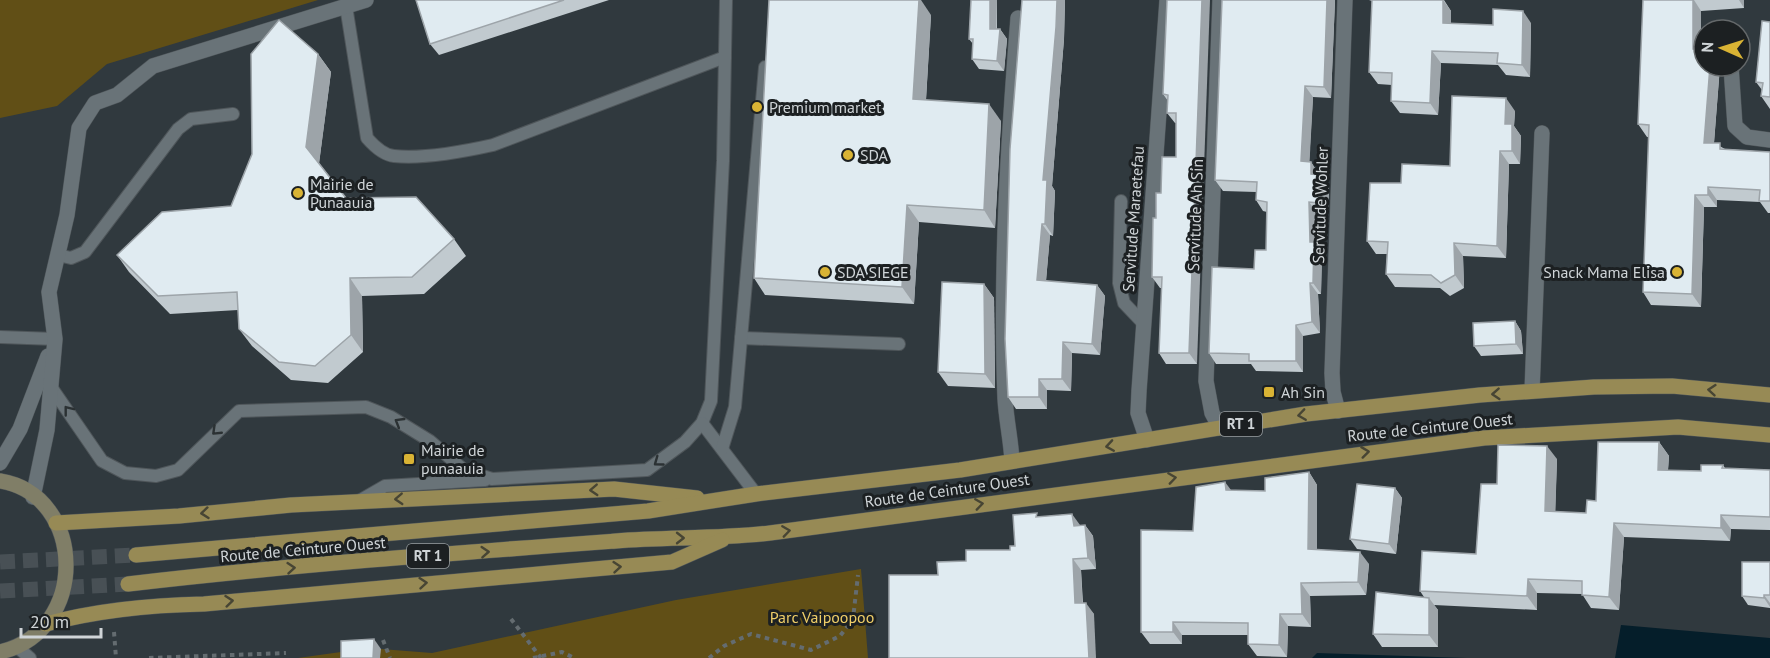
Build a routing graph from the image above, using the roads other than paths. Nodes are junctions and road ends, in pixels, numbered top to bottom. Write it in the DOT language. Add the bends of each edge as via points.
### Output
graph roads {
  1 [pos="366,0"];
  2 [pos="726,0"];
  3 [pos="1167,0"];
  4 [pos="1220,0"];
  5 [pos="1345,0"];
  6 [pos="346,6"];
  7 [pos="1018,18"];
  8 [pos="725,57"];
  9 [pos="766,58"];
  10 [pos="1732,78"];
  11 [pos="233,114"];
  12 [pos="1542,133"];
  13 [pos="1770,140"];
  14 [pos="1121,201"];
  15 [pos="58,255"];
  16 [pos="1144,324"];
  17 [pos="0,337"];
  18 [pos="741,338"];
  19 [pos="55,339"];
  20 [pos="899,344"];
  21 [pos="51,387"];
  22 [pos="1532,392"];
  23 [pos="1770,395"];
  24 [pos="1338,411"];
  25 [pos="702,423"];
  26 [pos="1220,428"];
  27 [pos="1770,435"];
  28 [pos="1147,440"];
  29 [pos="722,449"];
  30 [pos="1012,462"];
  31 [pos="0,463"];
  32 [pos="492,479"];
  33 [pos="0,481"];
  34 [pos="756,494"];
  35 [pos="33,497"];
  36 [pos="715,500"];
  37 [pos="358,502"];
  38 [pos="56,523"];
  39 [pos="728,538"];
  40 [pos="136,555"];
  41 [pos="128,584"];
  42 [pos="46,624"];
  43 [pos="16,646"];
  44 [pos="0,652"];
  45 [pos="30,658"];
  1 -- 6 [label="street"];
  2 -- 8 [label="lane"];
  3 -- 16 [label="street, Servitude Maraetefau"];
  4 -- 26 [label="street, Servitude Ah Sin" via="1206,381 1212,413"];
  5 -- 24 [label="street, Servitude Wohler" via="1332,373"];
  6 -- 8 [label="lane" via="367,138 393,156 462,152 493,145"];
  6 -- 15 [label="street" via="153,66 117,95 95,103 79,128"];
  7 -- 30 [label="street" via="1005,229 1005,399"];
  8 -- 25 [label="lane" via="711,401"];
  9 -- 18 [label="lane"];
  10 -- 13 [label="street" via="1735,126 1747,137"];
  11 -- 15 [label="lane" via="191,119 178,129 85,252 72,258"];
  12 -- 22 [label="street"];
  14 -- 16 [label="lane" via="1119,283 1124,303"];
  15 -- 19 [label="street" via="49,292"];
  16 -- 28 [label="street, Servitude Maraetefau" via="1138,413"];
  17 -- 19 [label="lane"];
  18 -- 20 [label="lane"];
  18 -- 29 [label="lane" via="735,407"];
  19 -- 21 [label="street"];
  19 -- 31 [label="street" via="20,429"];
  32 -- 21 [label="lane, one-way" via="464,470 430,441 366,407 239,411 178,470 156,476 125,473 102,461"];
  21 -- 35 [label="street" via="41,469"];
  23 -- 22 [label="main road, Route de Ceinture Ouest / RT 1, one-way" via="1672,386"];
  22 -- 24 [label="main road, Route de Ceinture Ouest / RT 1, one-way"];
  24 -- 26 [label="main road, Route de Ceinture Ouest / RT 1, one-way"];
  25 -- 29 [label="lane"];
  25 -- 32 [label="lane, one-way" via="685,442 647,470"];
  26 -- 28 [label="main road, Route de Ceinture Ouest / RT 1"];
  39 -- 27 [label="main road, Route de Ceinture Ouest / RT 1, one-way" via="1484,438 1678,427"];
  28 -- 30 [label="main road, Route de Ceinture Ouest / RT 1, one-way"];
  29 -- 34 [label="lane"];
  30 -- 34 [label="main road, Route de Ceinture Ouest / RT 1"];
  32 -- 37 [label="lane" via="385,486"];
  33 -- 35 [label="main road"];
  34 -- 36 [label="main road, Route de Ceinture Ouest / RT 1"];
  35 -- 38 [label="main road"];
  36 -- 37 [label="main road, one-way" via="614,489"];
  36 -- 40 [label="main road, Route de Ceinture Ouest / RT 1" via="648,511"];
  37 -- 38 [label="main road, one-way"];
  38 -- 42 [label="main road" via="66,548 67,575 61,601"];
  41 -- 39 [label="main road, Route de Ceinture Ouest / RT 1, one-way" via="615,541"];
  42 -- 39 [label="main road, one-way" via="153,605 672,562"];
  42 -- 43 [label="main road"];
  43 -- 44 [label="main road"];
  43 -- 45 [label="lane"];
}
